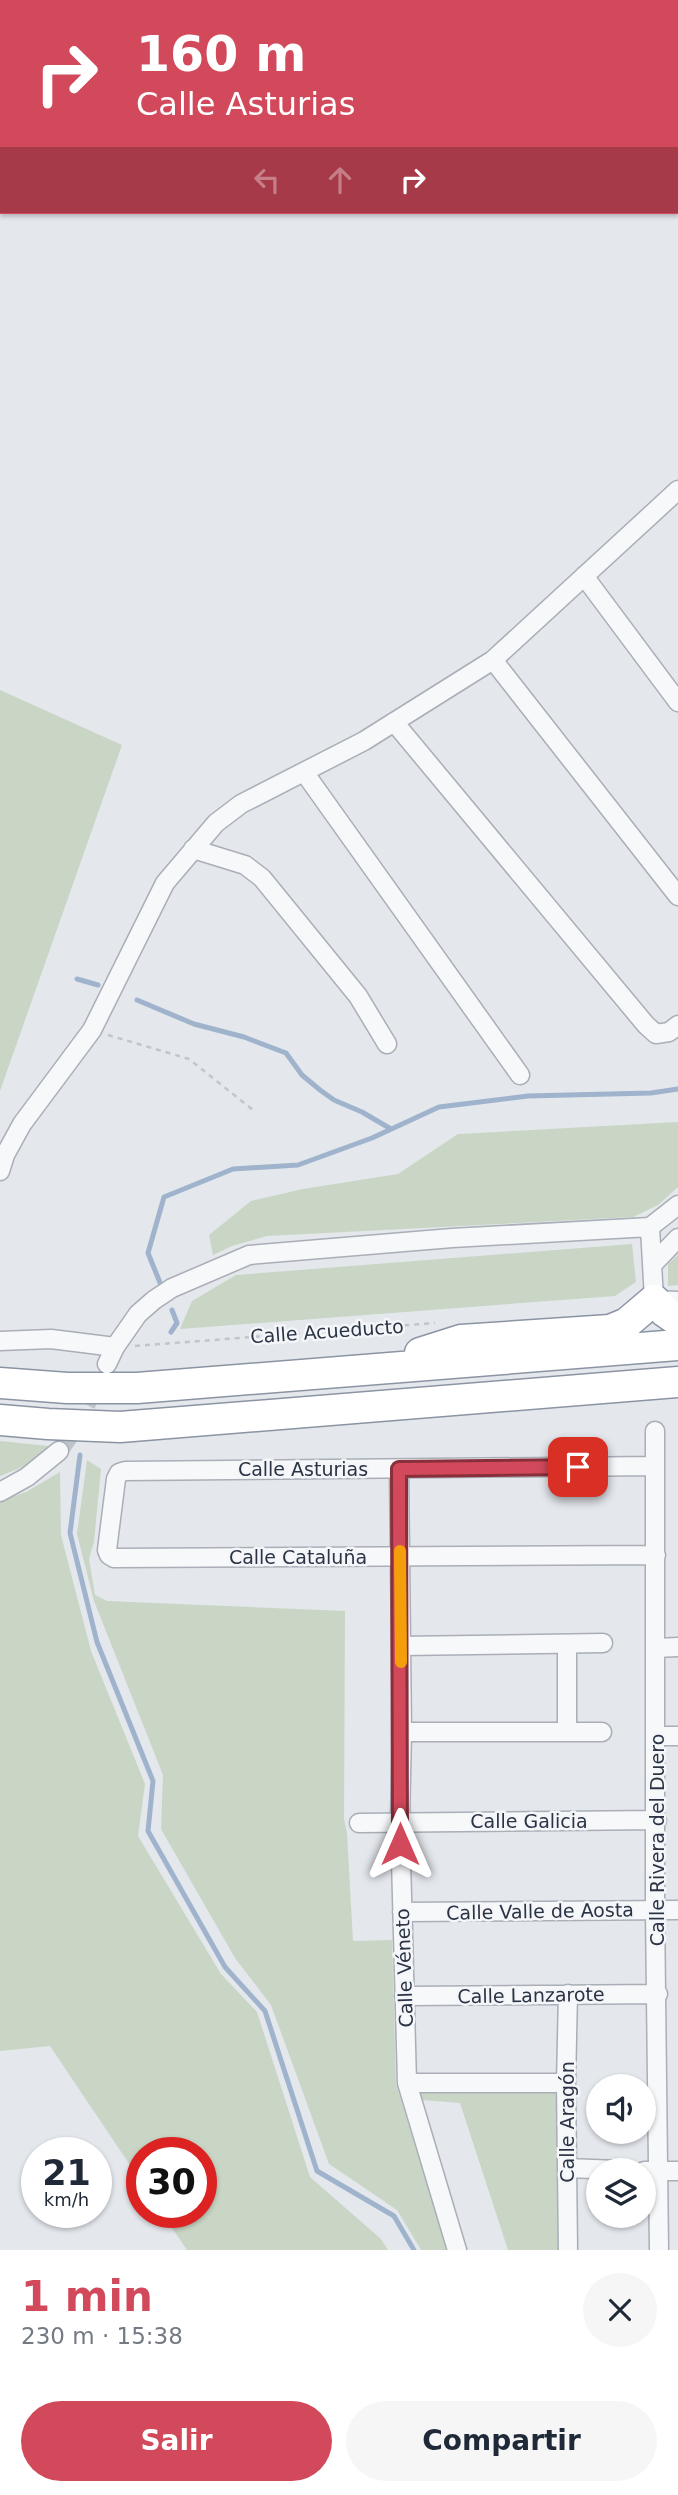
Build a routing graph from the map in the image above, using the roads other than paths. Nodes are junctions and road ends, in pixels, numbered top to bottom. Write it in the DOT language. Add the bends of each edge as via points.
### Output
graph roads {
  1 [pos="678,490"];
  2 [pos="584,576"];
  3 [pos="493,660"];
  4 [pos="678,702"];
  5 [pos="394,722"];
  6 [pos="304,772"];
  7 [pos="193,849"];
  8 [pos="678,896"];
  9 [pos="678,1025"];
  10 [pos="387,1044"];
  11 [pos="520,1075"];
  12 [pos="0,1171"];
  13 [pos="677,1206"];
  14 [pos="650,1227"];
  15 [pos="678,1238"];
  16 [pos="654,1263"];
  17 [pos="666,1300"];
  18 [pos="678,1321"];
  19 [pos="0,1341"];
  20 [pos="678,1345"];
  21 [pos="115,1347"];
  22 [pos="107,1364"];
  23 [pos="366,1369"];
  24 [pos="678,1382"];
  25 [pos="0,1383"];
  26 [pos="0,1420"];
  27 [pos="655,1431"];
  28 [pos="59,1451"];
  29 [pos="655,1466"];
  30 [pos="399,1469"];
  31 [pos="0,1492"];
  32 [pos="108,1555"];
  33 [pos="656,1555"];
  34 [pos="400,1556"];
  35 [pos="603,1643"];
  36 [pos="567,1644"];
  37 [pos="401,1646"];
  38 [pos="678,1647"];
  39 [pos="656,1648"];
  40 [pos="402,1732"];
  41 [pos="567,1732"];
  42 [pos="602,1732"];
  43 [pos="656,1736"];
  44 [pos="678,1736"];
  45 [pos="657,1820"];
  46 [pos="400,1822"];
  47 [pos="359,1823"];
  48 [pos="655,1910"];
  49 [pos="678,1910"];
  50 [pos="402,1912"];
  51 [pos="568,1994"];
  52 [pos="658,1994"];
  53 [pos="404,1996"];
  54 [pos="407,2083"];
  55 [pos="566,2083"];
  56 [pos="652,2158"];
  57 [pos="567,2168"];
  58 [pos="586,2169"];
  59 [pos="656,2171"];
  60 [pos="678,2171"];
  61 [pos="656,2220"];
  62 [pos="457,2250"];
  63 [pos="568,2250"];
  64 [pos="659,2250"];
  1 -- 2 [label="street"];
  2 -- 3 [label="street"];
  2 -- 4 [label="street"];
  3 -- 5 [label="street"];
  3 -- 8 [label="street"];
  5 -- 6 [label="street"];
  5 -- 9 [label="street" via="646,1025 656,1034"];
  6 -- 7 [label="street" via="241,804"];
  6 -- 11 [label="street"];
  7 -- 10 [label="street" via="245,866 262,878 358,996"];
  7 -- 12 [label="street" via="165,883 92,1030 22,1124"];
  13 -- 14 [label="street"];
  14 -- 16 [label="street"];
  14 -- 21 [label="street" via="249,1255 154,1300"];
  15 -- 16 [label="street"];
  16 -- 17 [label="street"];
  17 -- 18 [label="highway" via="664,1312"];
  17 -- 23 [label="highway" via="610,1330 461,1340"];
  19 -- 21 [label="street" via="51,1339"];
  20 -- 23 [label="highway"];
  21 -- 22 [label="street"];
  23 -- 25 [label="highway" via="137,1388"];
  24 -- 26 [label="highway" via="120,1427"];
  27 -- 29 [label="street, Calle Rivera del Duero"];
  28 -- 31 [label="street"];
  29 -- 30 [label="street, Calle Asturias"];
  29 -- 33 [label="street, Calle Rivera del Duero"];
  30 -- 32 [label="street, Calle Asturias" via="125,1471 119,1473 114,1491"];
  30 -- 34 [label="street, Calle Véneto"];
  32 -- 34 [label="street, Calle Cataluña"];
  33 -- 34 [label="street, Calle Cataluña"];
  33 -- 39 [label="street, Calle Rivera del Duero"];
  34 -- 37 [label="street, Calle Véneto"];
  35 -- 36 [label="street"];
  36 -- 37 [label="street"];
  36 -- 41 [label="street"];
  37 -- 40 [label="street, Calle Véneto"];
  38 -- 39 [label="street"];
  39 -- 43 [label="street, Calle Rivera del Duero"];
  40 -- 41 [label="street"];
  40 -- 46 [label="street, Calle Véneto"];
  41 -- 42 [label="street"];
  43 -- 44 [label="street"];
  43 -- 45 [label="street, Calle Rivera del Duero"];
  45 -- 46 [label="street, Calle Galicia"];
  45 -- 48 [label="street, Calle Rivera del Duero"];
  46 -- 47 [label="street, Calle Galicia"];
  46 -- 50 [label="street, Calle Véneto"];
  48 -- 49 [label="street, Calle Valle de Aosta"];
  48 -- 50 [label="street, Calle Valle de Aosta"];
  48 -- 52 [label="street, Calle Rivera del Duero"];
  50 -- 53 [label="street, Calle Véneto"];
  51 -- 52 [label="street, Calle Lanzarote"];
  51 -- 53 [label="street, Calle Lanzarote"];
  51 -- 55 [label="street, Calle Aragón"];
  52 -- 56 [label="street, Calle Rivera del Duero"];
  53 -- 54 [label="street, Calle Véneto"];
  54 -- 55 [label="street"];
  54 -- 62 [label="street, Calle Véneto"];
  55 -- 57 [label="street, Calle Aragón"];
  57 -- 58 [label="street"];
  57 -- 63 [label="street, Calle Aragón"];
  59 -- 60 [label="street"];
  61 -- 64 [label="street, Calle Rivera del Duero"];
}
